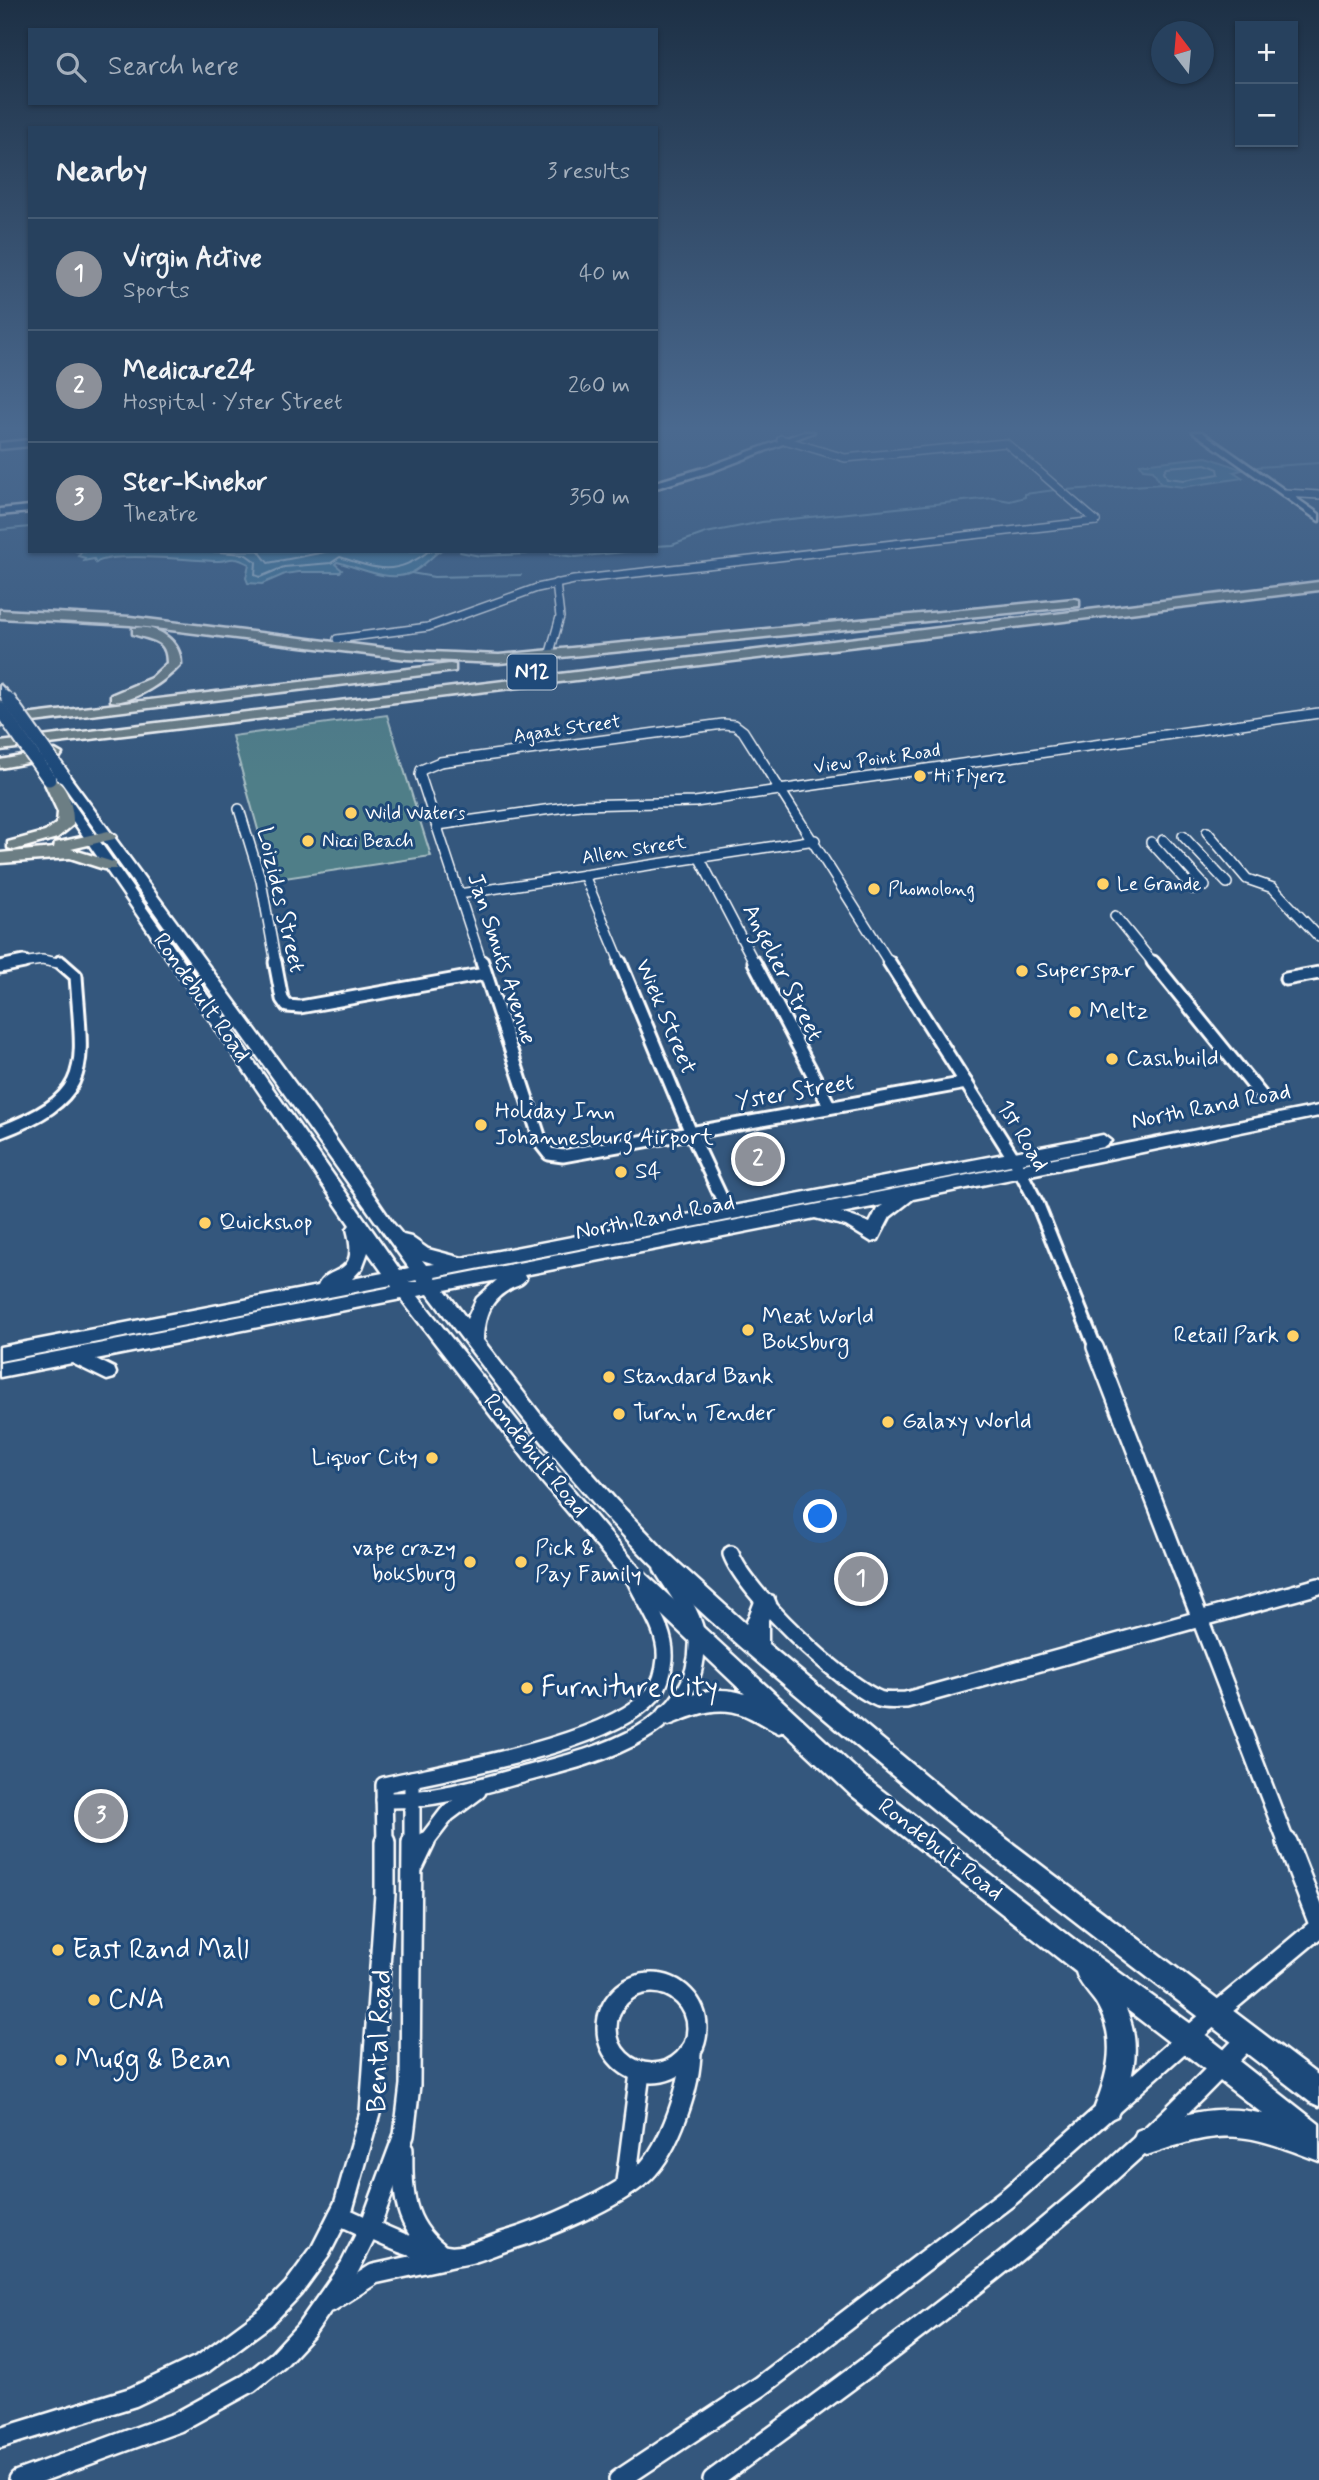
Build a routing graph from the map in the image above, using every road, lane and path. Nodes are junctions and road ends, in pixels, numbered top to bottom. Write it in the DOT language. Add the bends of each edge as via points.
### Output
graph roads {
  1 [pos="863,548"];
  2 [pos="1319,575"];
  3 [pos="556,583"];
  4 [pos="1319,586"];
  5 [pos="0,615"];
  6 [pos="33,620"];
  7 [pos="0,626"];
  8 [pos="337,639"];
  9 [pos="549,656"];
  10 [pos="658,669"];
  11 [pos="0,688"];
  12 [pos="4,704"];
  13 [pos="1319,713"];
  14 [pos="0,720"];
  15 [pos="723,724"];
  16 [pos="0,735"];
  17 [pos="0,746"];
  18 [pos="0,762"];
  19 [pos="420,775"];
  20 [pos="55,780"];
  21 [pos="782,790"];
  22 [pos="239,809"];
  23 [pos="438,825"];
  24 [pos="1207,832"];
  25 [pos="98,835"];
  26 [pos="1183,836"];
  27 [pos="814,840"];
  28 [pos="1163,840"];
  29 [pos="1151,842"];
  30 [pos="3,852"];
  31 [pos="699,857"];
  32 [pos="110,866"];
  33 [pos="584,875"];
  34 [pos="1227,883"];
  35 [pos="1205,886"];
  36 [pos="1193,888"];
  37 [pos="458,894"];
  38 [pos="1115,916"];
  39 [pos="1319,937"];
  40 [pos="0,967"];
  41 [pos="1319,973"];
  42 [pos="485,974"];
  43 [pos="1286,979"];
  44 [pos="966,1083"];
  45 [pos="1261,1095"];
  46 [pos="1319,1099"];
  47 [pos="830,1107"];
  48 [pos="1319,1111"];
  49 [pos="0,1132"];
  50 [pos="691,1133"];
  51 [pos="549,1154"];
  52 [pos="1017,1165"];
  53 [pos="913,1193"];
  54 [pos="728,1212"];
  55 [pos="806,1213"];
  56 [pos="352,1217"];
  57 [pos="386,1226"];
  58 [pos="577,1259"];
  59 [pos="474,1261"];
  60 [pos="426,1280"];
  61 [pos="401,1285"];
  62 [pos="270,1302"];
  63 [pos="474,1343"];
  64 [pos="0,1354"];
  65 [pos="77,1357"];
  66 [pos="0,1370"];
  67 [pos="107,1373"];
  68 [pos="655,1554"];
  69 [pos="731,1554"];
  70 [pos="633,1575"];
  71 [pos="1319,1586"];
  72 [pos="765,1603"];
  73 [pos="1199,1621"];
  74 [pos="698,1637"];
  75 [pos="758,1649"];
  76 [pos="669,1714"];
  77 [pos="806,1738"];
  78 [pos="412,1779"];
  79 [pos="487,1785"];
  80 [pos="384,1793"];
  81 [pos="413,1802"];
  82 [pos="410,1874"];
  83 [pos="1319,1926"];
  84 [pos="1071,1953"];
  85 [pos="1216,2013"];
  86 [pos="1189,2038"];
  87 [pos="1248,2038"];
  88 [pos="691,2050"];
  89 [pos="1223,2066"];
  90 [pos="640,2073"];
  91 [pos="1319,2092"];
  92 [pos="1108,2107"];
  93 [pos="404,2135"];
  94 [pos="1147,2141"];
  95 [pos="1319,2141"];
  96 [pos="1319,2147"];
  97 [pos="625,2182"];
  98 [pos="339,2215"];
  99 [pos="369,2229"];
  100 [pos="448,2256"];
  101 [pos="325,2306"];
  102 [pos="0,2438"];
  103 [pos="19,2480"];
  104 [pos="619,2480"];
  105 [pos="713,2480"];
  1 -- 3 [label="street"];
  2 -- 9 [label="highway"];
  2 -- 16 [label="highway, N12"];
  3 -- 8 [label="street" via="428,628"];
  3 -- 9 [label="street" via="559,617"];
  4 -- 10 [label="highway, N12"];
  5 -- 6 [label="highway"];
  6 -- 7 [label="highway"];
  6 -- 9 [label="highway" via="130,621 407,655"];
  6 -- 14 [label="highway" via="143,631 167,641 174,650 174,664 156,681 112,699"];
  9 -- 14 [label="highway"];
  10 -- 17 [label="highway, N12"];
  10 -- 18 [label="highway"];
  11 -- 12 [label="main road, Rondebult Road"];
  12 -- 20 [label="main road, Rondebult Road, bridge"];
  13 -- 21 [label="street, View Point Road"];
  15 -- 19 [label="street, Agaat Street" via="440,762 424,767"];
  15 -- 21 [label="street, 1st Road" via="743,731"];
  19 -- 23 [label="street, Jan Smuts Avenue"];
  20 -- 25 [label="main road, Rondebult Road"];
  20 -- 30 [label="highway" via="66,812 65,825 51,835"];
  21 -- 23 [label="street, View Point Road" via="695,802 580,805"];
  21 -- 27 [label="street, 1st Road"];
  22 -- 42 [label="street, Loizides Street" via="261,881 287,1006"];
  23 -- 37 [label="street, Jan Smuts Avenue"];
  24 -- 39 [label="street" via="1247,879 1273,888"];
  25 -- 30 [label="highway"];
  25 -- 32 [label="main road, Rondebult Road"];
  25 -- 57 [label="main road, Rondebult Road" via="321,1131"];
  26 -- 34 [label="street"];
  27 -- 31 [label="street, Allen Street"];
  27 -- 44 [label="street, 1st Road"];
  28 -- 35 [label="street"];
  29 -- 36 [label="street"];
  30 -- 32 [label="highway" via="64,851"];
  31 -- 33 [label="street, Allen Street"];
  31 -- 47 [label="street, Angelier Street"];
  32 -- 56 [label="main road, Rondebult Road"];
  33 -- 37 [label="street, Allen Street"];
  33 -- 50 [label="street, Wiek Street"];
  37 -- 42 [label="street, Jan Smuts Avenue"];
  38 -- 45 [label="street"];
  40 -- 49 [label="street" via="56,960 76,976 79,1078 56,1106 26,1124"];
  41 -- 43 [label="street"];
  42 -- 51 [label="street, Jan Smuts Avenue" via="542,1145"];
  44 -- 47 [label="street, Yster Street"];
  44 -- 52 [label="street, 1st Road"];
  46 -- 52 [label="main road, North Rand Road"];
  47 -- 50 [label="street, Yster Street"];
  48 -- 52 [label="main road, North Rand Road"];
  50 -- 51 [label="street, Yster Street" via="564,1156"];
  50 -- 54 [label="street, Wiek Street"];
  52 -- 53 [label="main road, North Rand Road"];
  52 -- 54 [label="main road, North Rand Road"];
  52 -- 73 [label="street, 1st Road" via="1066,1270"];
  53 -- 55 [label="main road, North Rand Road"];
  53 -- 55 [label="main road" via="883,1213 872,1234 838,1217"];
  54 -- 59 [label="main road, North Rand Road"];
  55 -- 58 [label="main road, North Rand Road"];
  56 -- 61 [label="main road, Rondebult Road"];
  56 -- 62 [label="main road" via="361,1245 351,1271 328,1285"];
  57 -- 59 [label="main road" via="422,1254 448,1262"];
  57 -- 60 [label="main road, Rondebult Road"];
  58 -- 60 [label="main road, North Rand Road"];
  58 -- 63 [label="main road" via="489,1292 477,1311"];
  59 -- 60 [label="main road, North Rand Road"];
  60 -- 61 [label="main road, North Rand Road"];
  60 -- 63 [label="main road, Rondebult Road"];
  61 -- 62 [label="main road, North Rand Road"];
  61 -- 65 [label="main road, North Rand Road"];
  61 -- 70 [label="main road, Rondebult Road" via="550,1477"];
  62 -- 64 [label="main road, North Rand Road"];
  63 -- 68 [label="main road, Rondebult Road" via="579,1474"];
  65 -- 66 [label="main road, North Rand Road"];
  65 -- 67 [label="main road"];
  68 -- 74 [label="street"];
  68 -- 75 [label="main road, Rondebult Road"];
  69 -- 72 [label="street" via="737,1570"];
  70 -- 74 [label="main road, Rondebult Road"];
  70 -- 78 [label="street" via="666,1653 653,1694 628,1714 586,1733"];
  71 -- 73 [label="street"];
  72 -- 73 [label="street" via="838,1671 869,1694 892,1701"];
  72 -- 75 [label="main road" via="755,1628"];
  73 -- 83 [label="street, 1st Road"];
  74 -- 76 [label="street" via="690,1685"];
  74 -- 77 [label="main road, Rondebult Road"];
  75 -- 85 [label="main road, Rondebult Road" via="946,1807"];
  76 -- 77 [label="main road" via="692,1704 729,1699 746,1703"];
  76 -- 79 [label="street" via="638,1737 599,1754"];
  77 -- 84 [label="main road, Rondebult Road" via="858,1786"];
  78 -- 80 [label="street"];
  78 -- 81 [label="street, Bental Road"];
  79 -- 81 [label="street"];
  79 -- 82 [label="street" via="445,1812"];
  80 -- 81 [label="street"];
  80 -- 98 [label="street, Bental Road" via="385,1894 370,2113"];
  81 -- 82 [label="street, Bental Road"];
  82 -- 93 [label="street, Bental Road" via="412,2033"];
  83 -- 85 [label="street"];
  84 -- 86 [label="main road, Rondebult Road"];
  84 -- 92 [label="main road" via="1111,2002 1123,2035 1122,2075"];
  85 -- 86 [label="street"];
  85 -- 87 [label="main road, Rondebult Road"];
  86 -- 89 [label="main road, Rondebult Road"];
  86 -- 92 [label="street"];
  87 -- 89 [label="street"];
  87 -- 91 [label="main road, Rondebult Road"];
  88 -- 90 [label="street" via="664,2073"];
  88 -- 90 [label="street" via="696,2021 685,1995 662,1982 635,1984 615,2002 608,2030 618,2057"];
  88 -- 97 [label="street" via="686,2096 668,2133 644,2173"];
  89 -- 94 [label="street"];
  89 -- 95 [label="main road, Rondebult Road"];
  90 -- 97 [label="street"];
  92 -- 104 [label="street" via="1011,2196 894,2287 761,2386"];
  93 -- 99 [label="street, Bental Road"];
  93 -- 100 [label="street" via="407,2220 427,2245"];
  94 -- 96 [label="main road" via="1205,2123 1233,2122"];
  94 -- 105 [label="street" via="919,2330"];
  97 -- 100 [label="street" via="539,2231"];
  98 -- 99 [label="street"];
  98 -- 102 [label="street, Bental Road" via="293,2289 231,2346 178,2378 133,2397"];
  99 -- 100 [label="street"];
  99 -- 101 [label="street, Bental Road"];
  100 -- 101 [label="street" via="374,2274"];
  101 -- 103 [label="street, Bental Road" via="278,2360 211,2406 178,2423"];
}
